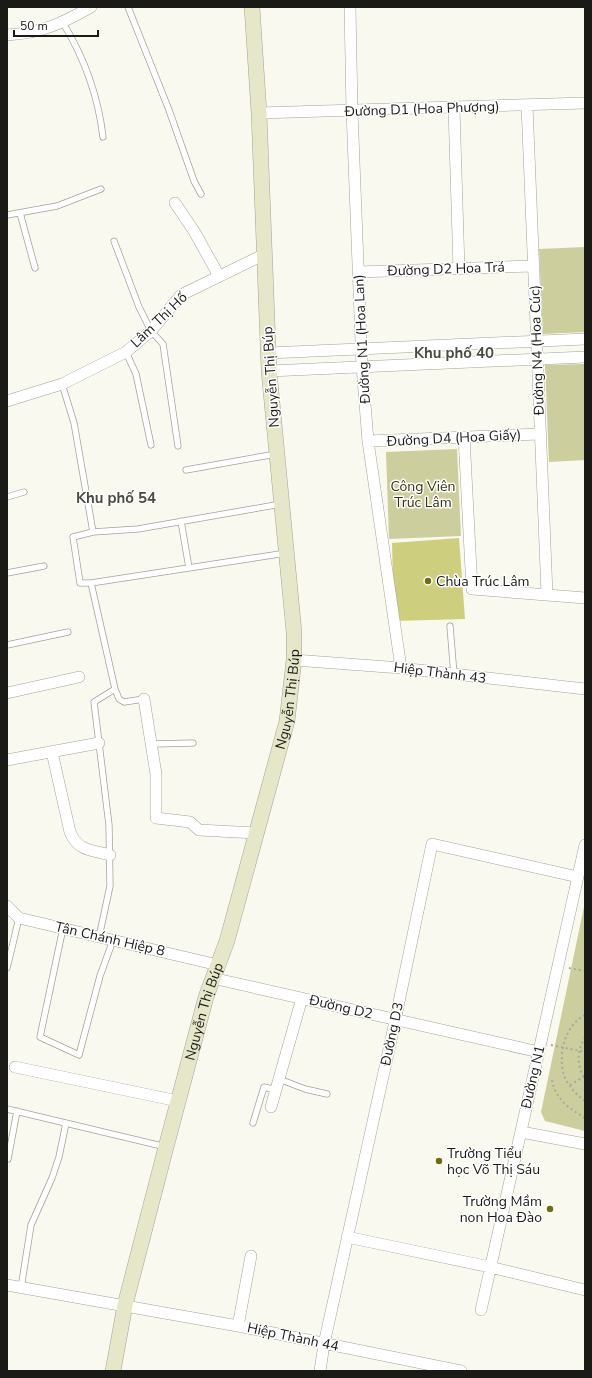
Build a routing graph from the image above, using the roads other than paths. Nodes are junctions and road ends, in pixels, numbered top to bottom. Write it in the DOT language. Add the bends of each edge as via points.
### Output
graph roads {
  1 [pos="91,7"];
  2 [pos="128,7"];
  3 [pos="252,7"];
  4 [pos="350,7"];
  5 [pos="63,23"];
  6 [pos="7,35"];
  7 [pos="585,103"];
  8 [pos="527,105"];
  9 [pos="454,108"];
  10 [pos="352,111"];
  11 [pos="259,113"];
  12 [pos="103,137"];
  13 [pos="101,189"];
  14 [pos="201,194"];
  15 [pos="175,203"];
  16 [pos="20,213"];
  17 [pos="7,215"];
  18 [pos="114,241"];
  19 [pos="265,254"];
  20 [pos="533,266"];
  21 [pos="35,268"];
  22 [pos="459,269"];
  23 [pos="358,272"];
  24 [pos="219,276"];
  25 [pos="151,331"];
  26 [pos="585,339"];
  27 [pos="536,341"];
  28 [pos="361,350"];
  29 [pos="126,352"];
  30 [pos="269,353"];
  31 [pos="585,357"];
  32 [pos="537,358"];
  33 [pos="362,366"];
  34 [pos="269,371"];
  35 [pos="62,384"];
  36 [pos="7,401"];
  37 [pos="540,434"];
  38 [pos="464,437"];
  39 [pos="368,442"];
  40 [pos="151,445"];
  41 [pos="178,446"];
  42 [pos="277,454"];
  43 [pos="186,470"];
  44 [pos="24,492"];
  45 [pos="7,497"];
  46 [pos="282,504"];
  47 [pos="181,521"];
  48 [pos="93,532"];
  49 [pos="286,553"];
  50 [pos="44,566"];
  51 [pos="189,568"];
  52 [pos="7,573"];
  53 [pos="91,583"];
  54 [pos="547,594"];
  55 [pos="585,598"];
  56 [pos="450,626"];
  57 [pos="68,632"];
  58 [pos="7,645"];
  59 [pos="294,660"];
  60 [pos="401,668"];
  61 [pos="454,675"];
  62 [pos="79,677"];
  63 [pos="585,689"];
  64 [pos="116,690"];
  65 [pos="7,693"];
  66 [pos="144,699"];
  67 [pos="99,743"];
  68 [pos="193,743"];
  69 [pos="152,744"];
  70 [pos="52,752"];
  71 [pos="7,760"];
  72 [pos="256,833"];
  73 [pos="584,851"];
  74 [pos="110,855"];
  75 [pos="578,877"];
  76 [pos="7,906"];
  77 [pos="19,918"];
  78 [pos="63,928"];
  79 [pos="99,936"];
  80 [pos="113,940"];
  81 [pos="7,968"];
  82 [pos="215,972"];
  83 [pos="302,998"];
  84 [pos="396,1019"];
  85 [pos="540,1047"];
  86 [pos="15,1068"];
  87 [pos="277,1085"];
  88 [pos="327,1094"];
  89 [pos="178,1101"];
  90 [pos="272,1107"];
  91 [pos="7,1109"];
  92 [pos="17,1111"];
  93 [pos="66,1123"];
  94 [pos="253,1123"];
  95 [pos="521,1132"];
  96 [pos="585,1144"];
  97 [pos="166,1147"];
  98 [pos="8,1159"];
  99 [pos="347,1238"];
  100 [pos="251,1256"];
  101 [pos="490,1267"];
  102 [pos="7,1285"];
  103 [pos="21,1288"];
  104 [pos="585,1290"];
  105 [pos="125,1305"];
  106 [pos="481,1310"];
  107 [pos="238,1326"];
  108 [pos="324,1344"];
  109 [pos="113,1371"];
  110 [pos="320,1371"];
  111 [pos="461,1371"];
  1 -- 5 [label="street"];
  2 -- 14 [label="lane"];
  3 -- 11 [label="street, Nguyễn Thị Búp"];
  4 -- 10 [label="street, Đường N1 (Hoa Lan)"];
  5 -- 6 [label="street" via="29,34"];
  5 -- 12 [label="lane" via="89,74"];
  7 -- 8 [label="street, Đường D1 (Hoa Phượng)"];
  8 -- 9 [label="street, Đường D1 (Hoa Phượng)"];
  8 -- 20 [label="street, Đường N4 (Hoa Cúc)"];
  9 -- 10 [label="street, Đường D1 (Hoa Phượng)"];
  9 -- 22 [label="street"];
  10 -- 11 [label="street, Đường D1 (Hoa Phượng)"];
  10 -- 23 [label="street, Đường N1 (Hoa Lan)"];
  11 -- 19 [label="street, Nguyễn Thị Búp"];
  13 -- 16 [label="lane" via="57,206"];
  15 -- 24 [label="street" via="194,230"];
  16 -- 17 [label="lane"];
  16 -- 21 [label="lane"];
  18 -- 25 [label="lane"];
  19 -- 24 [label="street, Lâm Thị Hố"];
  19 -- 30 [label="street, Nguyễn Thị Búp"];
  20 -- 22 [label="street, Đường D2 Hoa Trá"];
  20 -- 27 [label="street, Đường N4 (Hoa Cúc)"];
  22 -- 23 [label="street, Đường D2 Hoa Trá"];
  23 -- 28 [label="street, Đường N1 (Hoa Lan)"];
  24 -- 25 [label="street, Lâm Thị Hố" via="181,295"];
  25 -- 29 [label="street, Lâm Thị Hố"];
  25 -- 41 [label="lane" via="164,344"];
  26 -- 27 [label="street"];
  27 -- 28 [label="street"];
  27 -- 32 [label="street, Đường N4 (Hoa Cúc)"];
  28 -- 30 [label="street"];
  28 -- 33 [label="street, Đường N1 (Hoa Lan)"];
  29 -- 35 [label="street, Lâm Thị Hố"];
  29 -- 40 [label="lane" via="136,374"];
  30 -- 34 [label="street, Nguyễn Thị Búp"];
  31 -- 32 [label="street"];
  32 -- 33 [label="street"];
  32 -- 37 [label="street, Đường N4 (Hoa Cúc)"];
  33 -- 34 [label="street"];
  33 -- 39 [label="street, Đường N1 (Hoa Lan)"];
  34 -- 42 [label="street, Nguyễn Thị Búp"];
  35 -- 36 [label="street, Lâm Thị Hố"];
  35 -- 48 [label="lane" via="74,423"];
  37 -- 38 [label="street, Đường D4 (Hoa Giấy)"];
  37 -- 54 [label="street, Đường N4 (Hoa Cúc)"];
  38 -- 39 [label="street, Đường D4 (Hoa Giấy)"];
  38 -- 54 [label="street" via="472,589"];
  39 -- 60 [label="street, Đường N1 (Hoa Lan)"];
  42 -- 43 [label="lane"];
  42 -- 46 [label="street, Nguyễn Thị Búp"];
  44 -- 45 [label="lane"];
  46 -- 47 [label="lane"];
  46 -- 49 [label="street, Nguyễn Thị Búp"];
  47 -- 48 [label="lane" via="138,529"];
  47 -- 51 [label="lane"];
  48 -- 53 [label="lane" via="73,537 80,583"];
  49 -- 51 [label="lane"];
  49 -- 59 [label="street, Nguyễn Thị Búp" via="294,632"];
  50 -- 52 [label="lane"];
  51 -- 53 [label="lane"];
  53 -- 64 [label="lane"];
  54 -- 55 [label="street"];
  56 -- 61 [label="lane"];
  57 -- 58 [label="lane"];
  59 -- 60 [label="street, Hiệp Thành 43"];
  59 -- 72 [label="street, Nguyễn Thị Búp" via="287,721"];
  60 -- 61 [label="street, Hiệp Thành 43"];
  61 -- 63 [label="street, Hiệp Thành 43"];
  62 -- 65 [label="street"];
  64 -- 66 [label="lane" via="119,699 124,702"];
  64 -- 67 [label="lane" via="94,702"];
  66 -- 69 [label="street"];
  67 -- 70 [label="street"];
  67 -- 74 [label="lane"];
  68 -- 69 [label="lane"];
  69 -- 72 [label="street" via="157,790 156,818 190,822 199,830"];
  70 -- 71 [label="street"];
  70 -- 74 [label="street" via="74,841 79,846"];
  72 -- 82 [label="street, Nguyễn Thị Búp" via="227,940"];
  73 -- 75 [label="street, Đường N1"];
  74 -- 79 [label="lane" via="110,886"];
  75 -- 84 [label="street, Đường D3" via="432,844"];
  75 -- 85 [label="street, Đường N1"];
  76 -- 77 [label="street"];
  77 -- 78 [label="street, Tân Chánh Hiệp 8"];
  77 -- 81 [label="lane"];
  78 -- 79 [label="street, Tân Chánh Hiệp 8"];
  78 -- 80 [label="lane" via="40,1037 79,1055 100,976"];
  79 -- 80 [label="street, Tân Chánh Hiệp 8"];
  80 -- 82 [label="street, Tân Chánh Hiệp 8"];
  82 -- 83 [label="street, Đường D2"];
  82 -- 89 [label="street, Nguyễn Thị Búp"];
  83 -- 84 [label="street, Đường D2"];
  83 -- 87 [label="street"];
  84 -- 85 [label="street, Đường D2"];
  84 -- 99 [label="street, Đường D3"];
  85 -- 95 [label="street, Đường N1"];
  86 -- 89 [label="street"];
  87 -- 88 [label="lane"];
  87 -- 90 [label="street"];
  87 -- 94 [label="lane" via="264,1087"];
  89 -- 97 [label="street, Nguyễn Thị Búp"];
  91 -- 92 [label="lane"];
  92 -- 93 [label="lane"];
  92 -- 98 [label="lane"];
  93 -- 97 [label="lane"];
  93 -- 103 [label="lane" via="52,1178 31,1225"];
  95 -- 96 [label="street"];
  95 -- 101 [label="street, Đường N1"];
  97 -- 105 [label="street, Nguyễn Thị Búp"];
  99 -- 101 [label="street"];
  99 -- 108 [label="street, Đường D3"];
  100 -- 107 [label="street"];
  101 -- 104 [label="street"];
  101 -- 106 [label="street, Đường N1"];
  102 -- 103 [label="street, Hiệp Thành 44"];
  103 -- 105 [label="street, Hiệp Thành 44"];
  105 -- 107 [label="street, Hiệp Thành 44"];
  105 -- 109 [label="street, Nguyễn Thị Búp"];
  107 -- 108 [label="street, Hiệp Thành 44"];
  108 -- 110 [label="street, Đường D3"];
  108 -- 111 [label="street, Hiệp Thành 44"];
}
